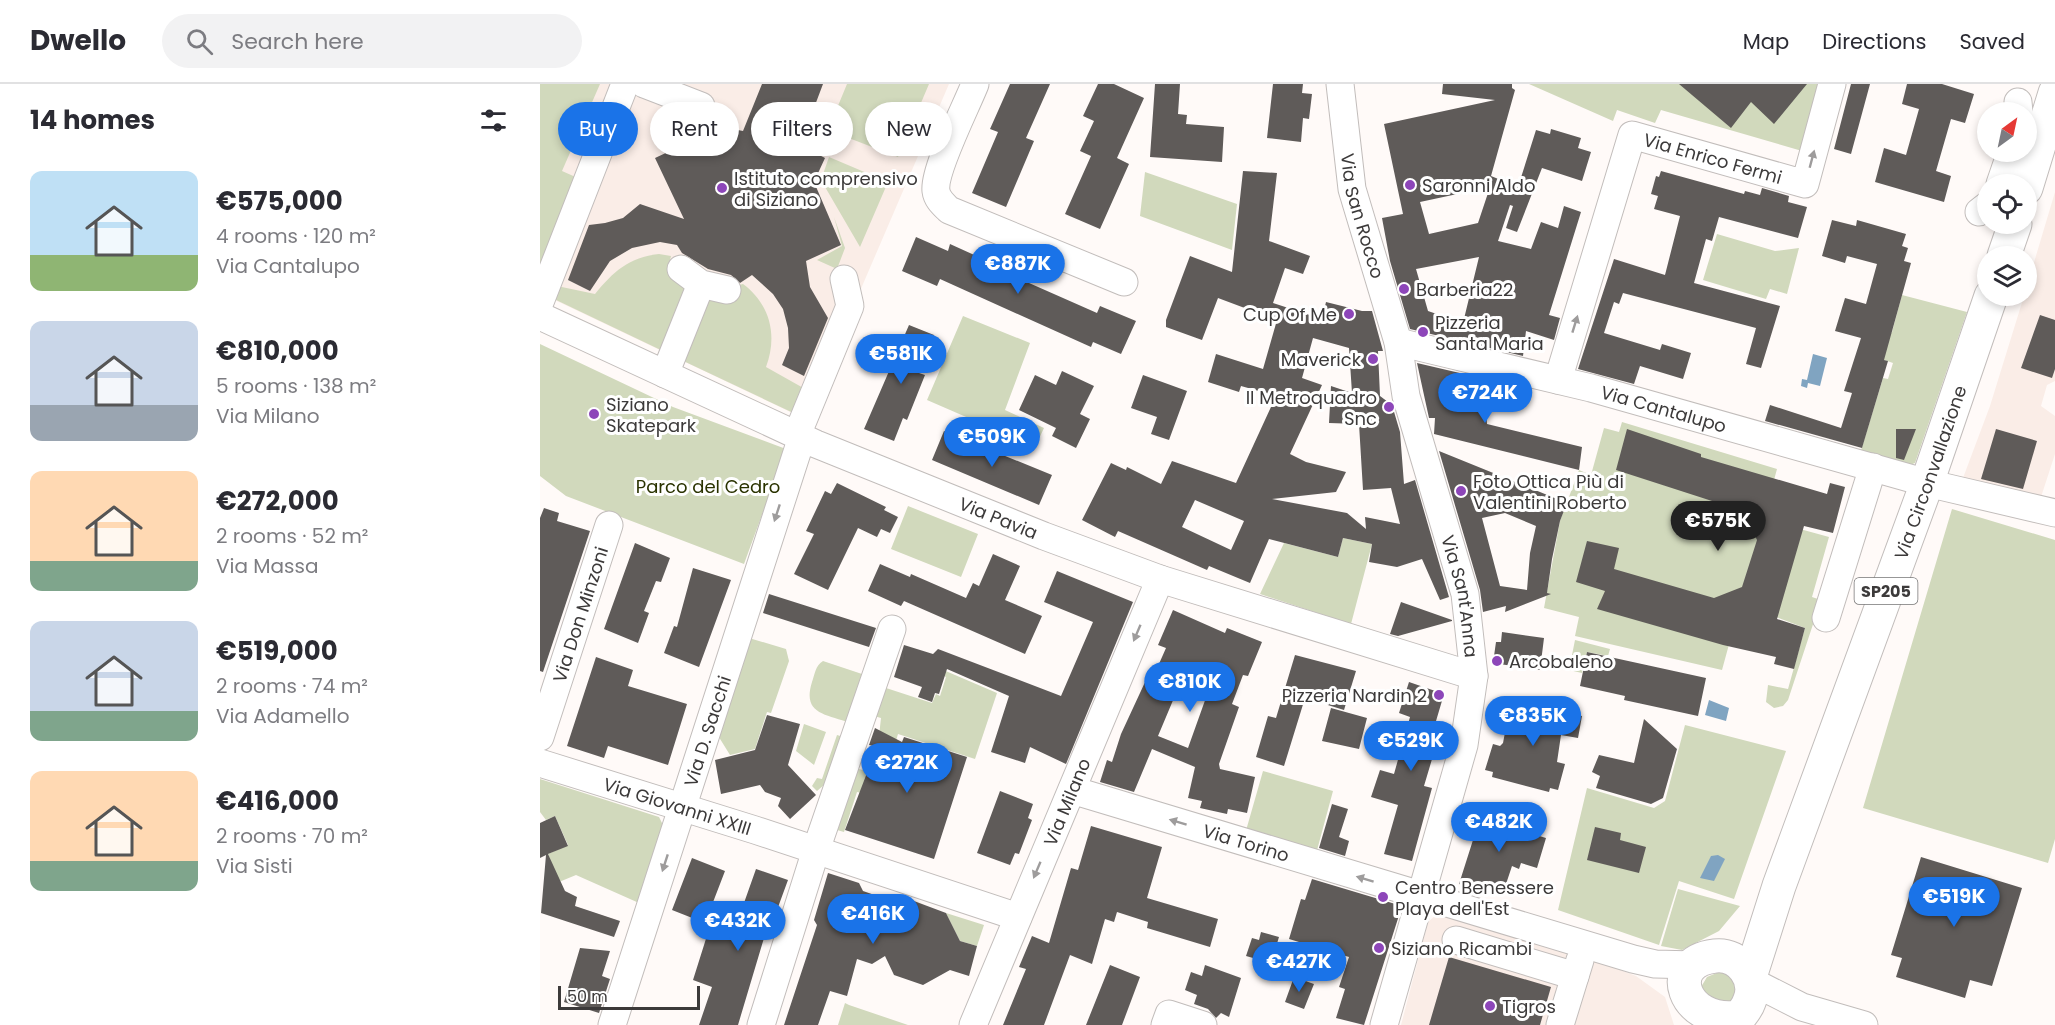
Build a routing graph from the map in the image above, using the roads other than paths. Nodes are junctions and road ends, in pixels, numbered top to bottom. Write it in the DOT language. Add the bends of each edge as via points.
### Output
graph roads {
  1 [pos="625,84"];
  2 [pos="644,84"];
  3 [pos="975,84"];
  4 [pos="1340,84"];
  5 [pos="1832,84"];
  6 [pos="2055,93"];
  7 [pos="691,102"];
  8 [pos="2021,163"];
  9 [pos="2010,174"];
  10 [pos="844,279"];
  11 [pos="703,281"];
  12 [pos="1124,282"];
  13 [pos="540,302"];
  14 [pos="1988,306"];
  15 [pos="540,316"];
  16 [pos="1398,342"];
  17 [pos="665,374"];
  18 [pos="1558,380"];
  19 [pos="799,436"];
  20 [pos="1873,467"];
  21 [pos="1927,483"];
  22 [pos="2055,513"];
  23 [pos="609,525"];
  24 [pos="1160,579"];
  25 [pos="1826,618"];
  26 [pos="892,629"];
  27 [pos="1474,676"];
  28 [pos="540,737"];
  29 [pos="540,763"];
  30 [pos="1072,790"];
  31 [pos="684,807"];
  32 [pos="816,850"];
  33 [pos="1779,886"];
  34 [pos="1421,896"];
  35 [pos="1018,917"];
  36 [pos="1456,940"];
  37 [pos="1584,944"];
  38 [pos="1632,959"];
  39 [pos="1701,961"];
  40 [pos="1575,976"];
  41 [pos="1751,979"];
  42 [pos="1802,1007"];
  43 [pos="1690,1012"];
  44 [pos="1738,1018"];
  45 [pos="612,1025"];
  46 [pos="761,1025"];
  47 [pos="973,1025"];
  48 [pos="1165,1025"];
  49 [pos="1203,1025"];
  50 [pos="1384,1025"];
  51 [pos="1560,1025"];
  52 [pos="1864,1025"];
  1 -- 13 [label="street"];
  2 -- 7 [label="street"];
  3 -- 12 [label="street" via="937,175 936,193 940,201 949,210"];
  4 -- 16 [label="street, Via San Rocco" via="1352,189"];
  18 -- 5 [label="street, Via Enrico Fermi, one-way" via="1632,135 1805,184"];
  6 -- 8 [label="main road"];
  8 -- 9 [label="street"];
  10 -- 19 [label="street, Via D. Sacchi" via="850,306"];
  11 -- 17 [label="street"];
  14 -- 21 [label="main road, Via Circonvallazione / SP205"];
  15 -- 17 [label="street, Via Pavia"];
  16 -- 18 [label="street, Via Cantalupo"];
  16 -- 27 [label="street, Via Sant'Anna" via="1406,396 1465,594"];
  17 -- 19 [label="street, Via Pavia"];
  18 -- 20 [label="street, Via Cantalupo"];
  19 -- 24 [label="street, Via Pavia"];
  19 -- 31 [label="street, Via D. Sacchi, one-way"];
  20 -- 21 [label="street, Via Cantalupo"];
  20 -- 25 [label="street"];
  21 -- 22 [label="street, Via Cantalupo"];
  21 -- 33 [label="main road, Via Circonvallazione / SP205"];
  23 -- 28 [label="street, Via Don Minzoni"];
  24 -- 27 [label="street, Via Pavia"];
  24 -- 30 [label="street, Via Milano, one-way"];
  26 -- 32 [label="street"];
  27 -- 34 [label="street, Via Sant'Anna" via="1464,745"];
  29 -- 31 [label="street, Via Giovanni XXIII"];
  34 -- 30 [label="street, Via Torino, one-way"];
  30 -- 35 [label="street, Via Milano, one-way"];
  31 -- 32 [label="street, Via Giovanni XXIII"];
  31 -- 45 [label="street, Via D. Sacchi, one-way"];
  32 -- 35 [label="street, Via Giovanni XXIII"];
  32 -- 46 [label="street"];
  33 -- 39 [label="main road, SP205" via="1751,923"];
  33 -- 41 [label="main road, SP205"];
  34 -- 37 [label="street, Via Torino"];
  34 -- 50 [label="street, Via Sant'Anna"];
  35 -- 47 [label="street, Via Milano"];
  36 -- 40 [label="street"];
  37 -- 38 [label="street, Via Torino"];
  37 -- 40 [label="street"];
  38 -- 39 [label="street" via="1655,964"];
  38 -- 43 [label="street"];
  39 -- 41 [label="main road" via="1720,955 1733,959"];
  39 -- 43 [label="main road" via="1685,980"];
  40 -- 51 [label="street"];
  41 -- 42 [label="street"];
  41 -- 44 [label="main road, SP205" via="1752,992"];
  42 -- 44 [label="street" via="1776,1007"];
  42 -- 52 [label="street"];
  43 -- 44 [label="main road" via="1719,1024"];
  48 -- 49 [label="street" via="1169,1014"];
}
